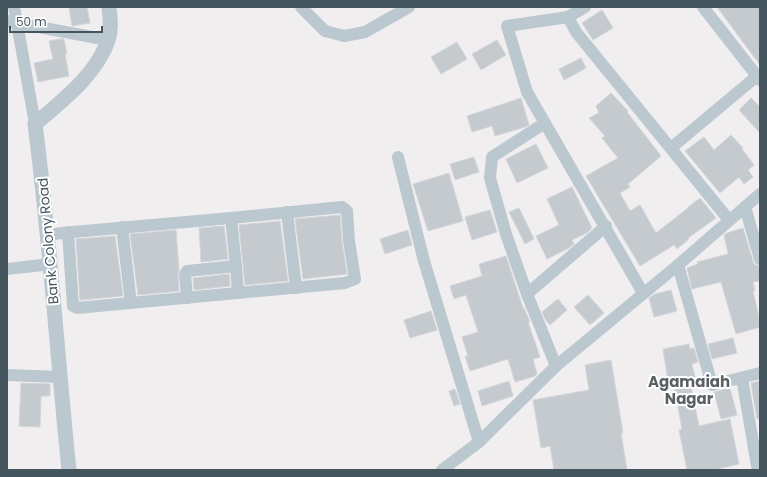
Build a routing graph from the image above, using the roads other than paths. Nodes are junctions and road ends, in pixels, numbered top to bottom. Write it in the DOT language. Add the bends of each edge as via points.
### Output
graph roads {
  1 [pos="14,7"];
  2 [pos="108,7"];
  3 [pos="301,7"];
  4 [pos="409,7"];
  5 [pos="585,7"];
  6 [pos="703,7"];
  7 [pos="568,17"];
  8 [pos="12,22"];
  9 [pos="108,40"];
  10 [pos="758,78"];
  11 [pos="544,123"];
  12 [pos="35,124"];
  13 [pos="671,148"];
  14 [pos="398,157"];
  15 [pos="760,194"];
  16 [pos="745,207"];
  17 [pos="287,212"];
  18 [pos="231,218"];
  19 [pos="730,220"];
  20 [pos="606,226"];
  21 [pos="122,227"];
  22 [pos="68,232"];
  23 [pos="48,235"];
  24 [pos="760,259"];
  25 [pos="51,264"];
  26 [pos="678,265"];
  27 [pos="236,266"];
  28 [pos="7,269"];
  29 [pos="296,288"];
  30 [pos="238,293"];
  31 [pos="643,293"];
  32 [pos="527,294"];
  33 [pos="187,298"];
  34 [pos="131,303"];
  35 [pos="556,366"];
  36 [pos="760,374"];
  37 [pos="7,375"];
  38 [pos="60,377"];
  39 [pos="742,378"];
  40 [pos="479,442"];
  41 [pos="758,467"];
  42 [pos="69,470"];
  43 [pos="442,470"];
  1 -- 8 [label="street"];
  2 -- 9 [label="street" via="111,22"];
  3 -- 4 [label="street" via="325,32 344,36 365,32"];
  5 -- 7 [label="street"];
  6 -- 10 [label="street"];
  7 -- 11 [label="street" via="507,26 527,92"];
  7 -- 13 [label="street" via="576,32"];
  8 -- 9 [label="street"];
  8 -- 12 [label="street"];
  9 -- 12 [label="street" via="96,64 78,87"];
  10 -- 13 [label="street"];
  11 -- 20 [label="street"];
  11 -- 32 [label="street" via="492,157 490,178"];
  12 -- 23 [label="street, Bank Colony Road"];
  13 -- 19 [label="street"];
  14 -- 40 [label="street" via="424,261"];
  15 -- 16 [label="street"];
  16 -- 19 [label="street"];
  16 -- 24 [label="street"];
  17 -- 18 [label="street"];
  17 -- 29 [label="street"];
  17 -- 29 [label="street" via="342,207 347,211 355,279 345,283"];
  18 -- 21 [label="street"];
  18 -- 27 [label="street"];
  19 -- 26 [label="street"];
  20 -- 31 [label="street"];
  20 -- 32 [label="street"];
  21 -- 22 [label="street"];
  21 -- 34 [label="street"];
  22 -- 23 [label="street"];
  22 -- 34 [label="street" via="73,306 77,308"];
  23 -- 25 [label="street, Bank Colony Road"];
  25 -- 28 [label="street"];
  25 -- 38 [label="street, Bank Colony Road"];
  26 -- 31 [label="street"];
  26 -- 39 [label="street" via="712,385"];
  27 -- 30 [label="street"];
  27 -- 33 [label="street" via="187,271"];
  29 -- 30 [label="street"];
  30 -- 33 [label="street"];
  31 -- 35 [label="street"];
  32 -- 35 [label="street"];
  33 -- 34 [label="street"];
  35 -- 40 [label="street"];
  36 -- 39 [label="street"];
  37 -- 38 [label="street"];
  38 -- 42 [label="street, Bank Colony Road"];
  39 -- 41 [label="street"];
  40 -- 43 [label="street"];
}
